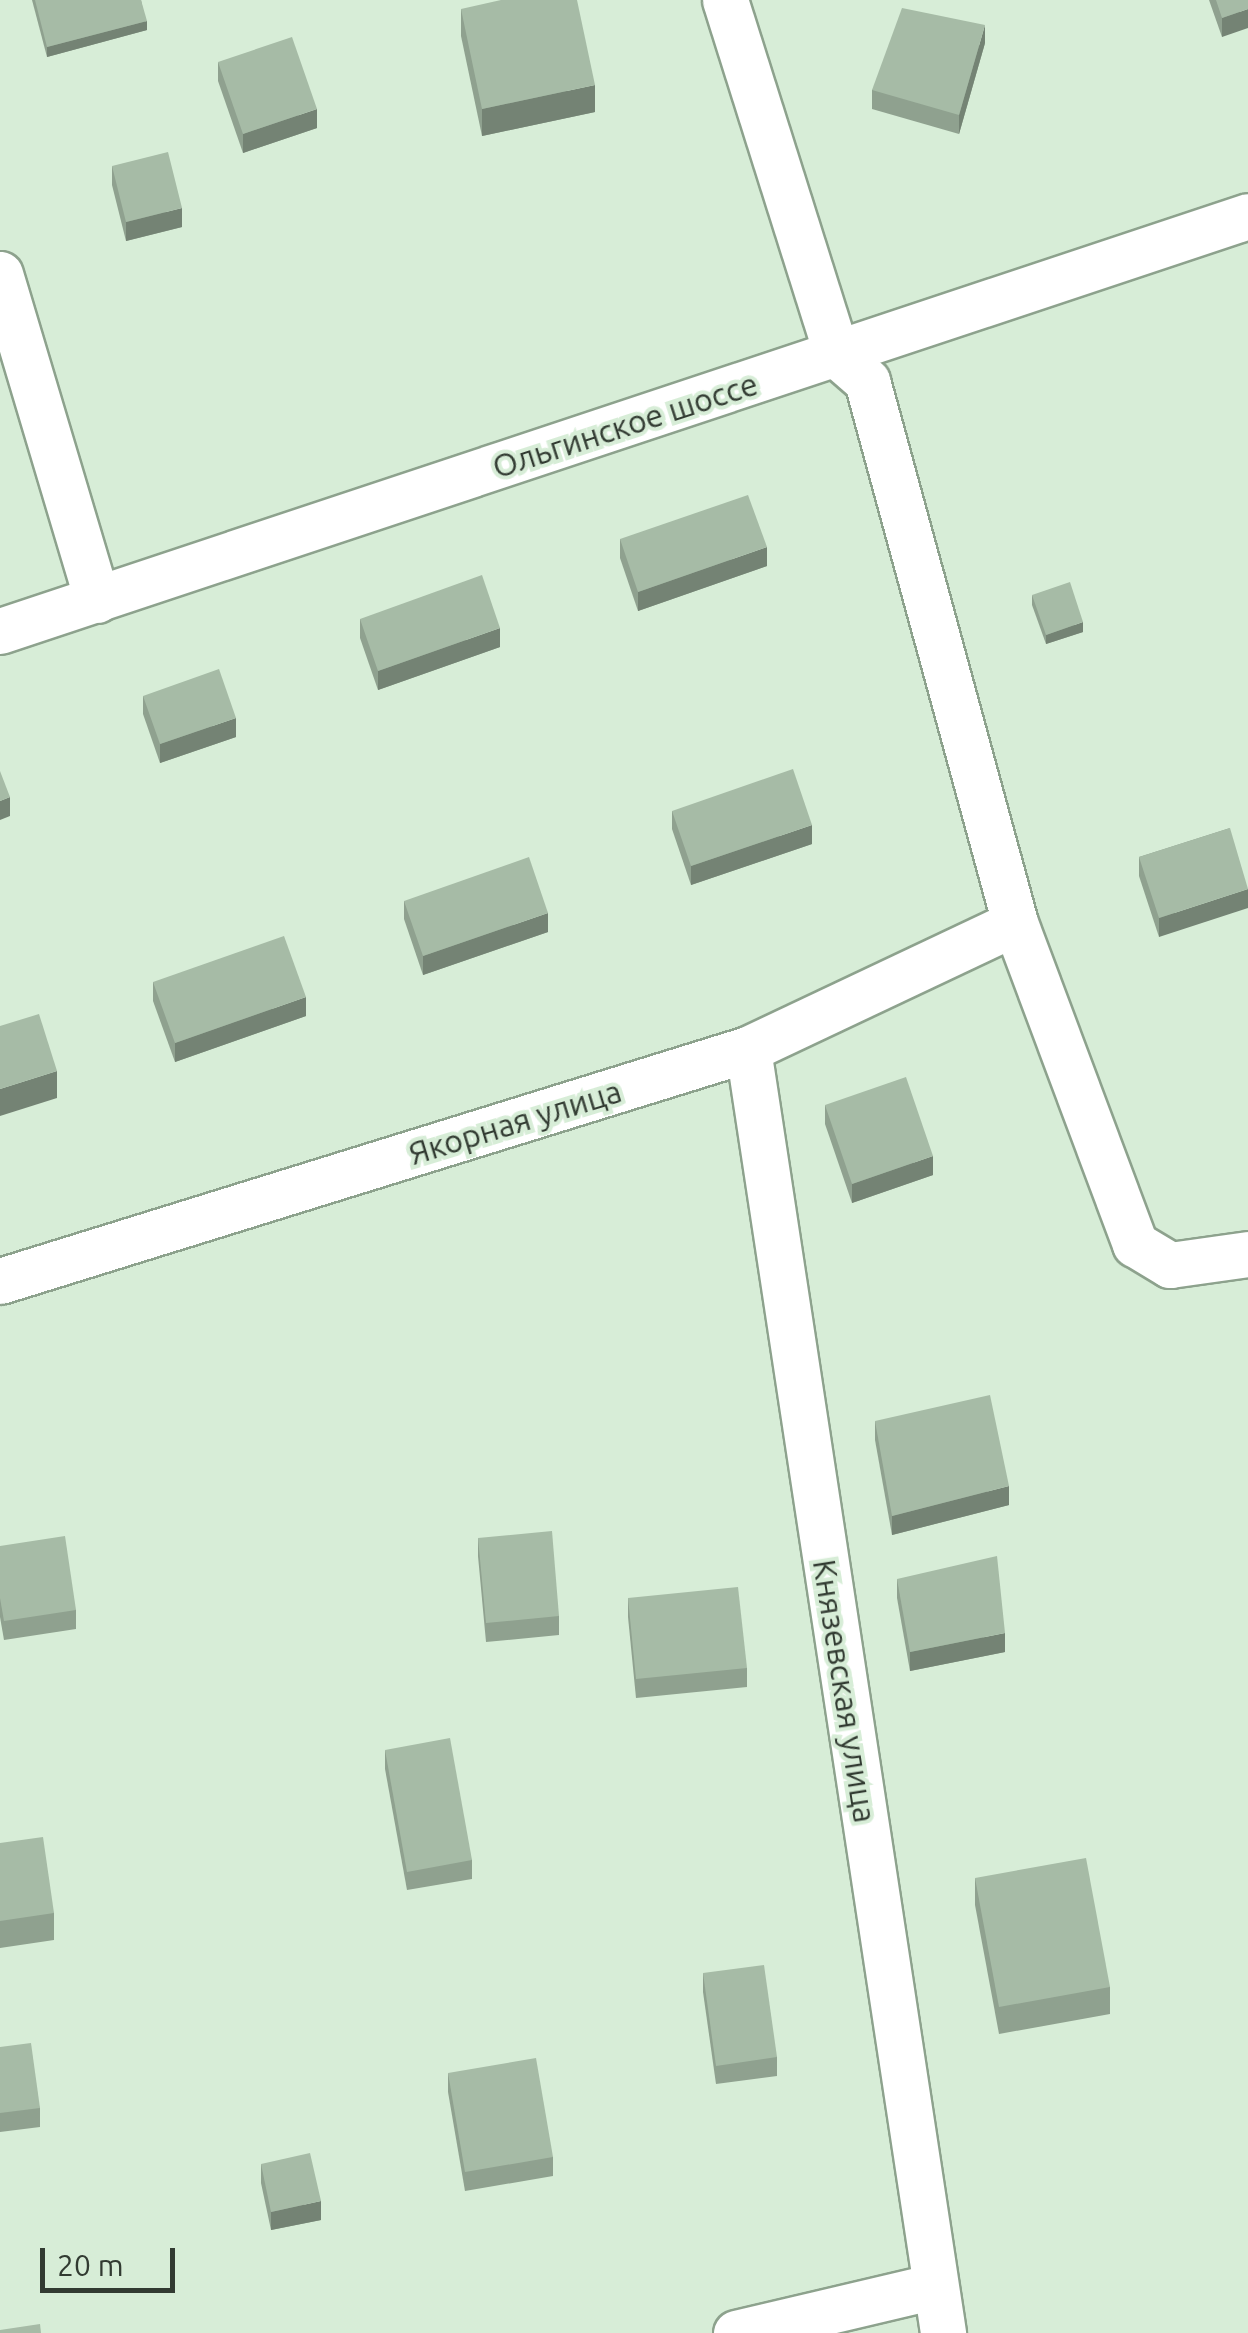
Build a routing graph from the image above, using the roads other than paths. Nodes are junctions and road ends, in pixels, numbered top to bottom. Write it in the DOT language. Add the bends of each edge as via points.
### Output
graph roads {
  1 [pos="725,0"];
  2 [pos="1248,216"];
  3 [pos="0,274"];
  4 [pos="837,355"];
  5 [pos="97,600"];
  6 [pos="0,631"];
  7 [pos="1015,924"];
  8 [pos="748,1050"];
  9 [pos="1248,1254"];
  10 [pos="0,1280"];
  11 [pos="936,2286"];
  12 [pos="736,2333"];
  13 [pos="943,2333"];
  1 -- 4 [label="street"];
  2 -- 4 [label="street, Ольгинское шоссе"];
  3 -- 5 [label="street"];
  4 -- 5 [label="street, Ольгинское шоссе"];
  4 -- 7 [label="street" via="867,381"];
  5 -- 6 [label="street, Ольгинское шоссе"];
  7 -- 8 [label="street, Якорная улица"];
  7 -- 9 [label="street" via="1135,1244 1170,1265"];
  8 -- 10 [label="street, Якорная улица"];
  8 -- 11 [label="street, Князевская улица"];
  11 -- 12 [label="street"];
  11 -- 13 [label="street, Князевская улица"];
}
